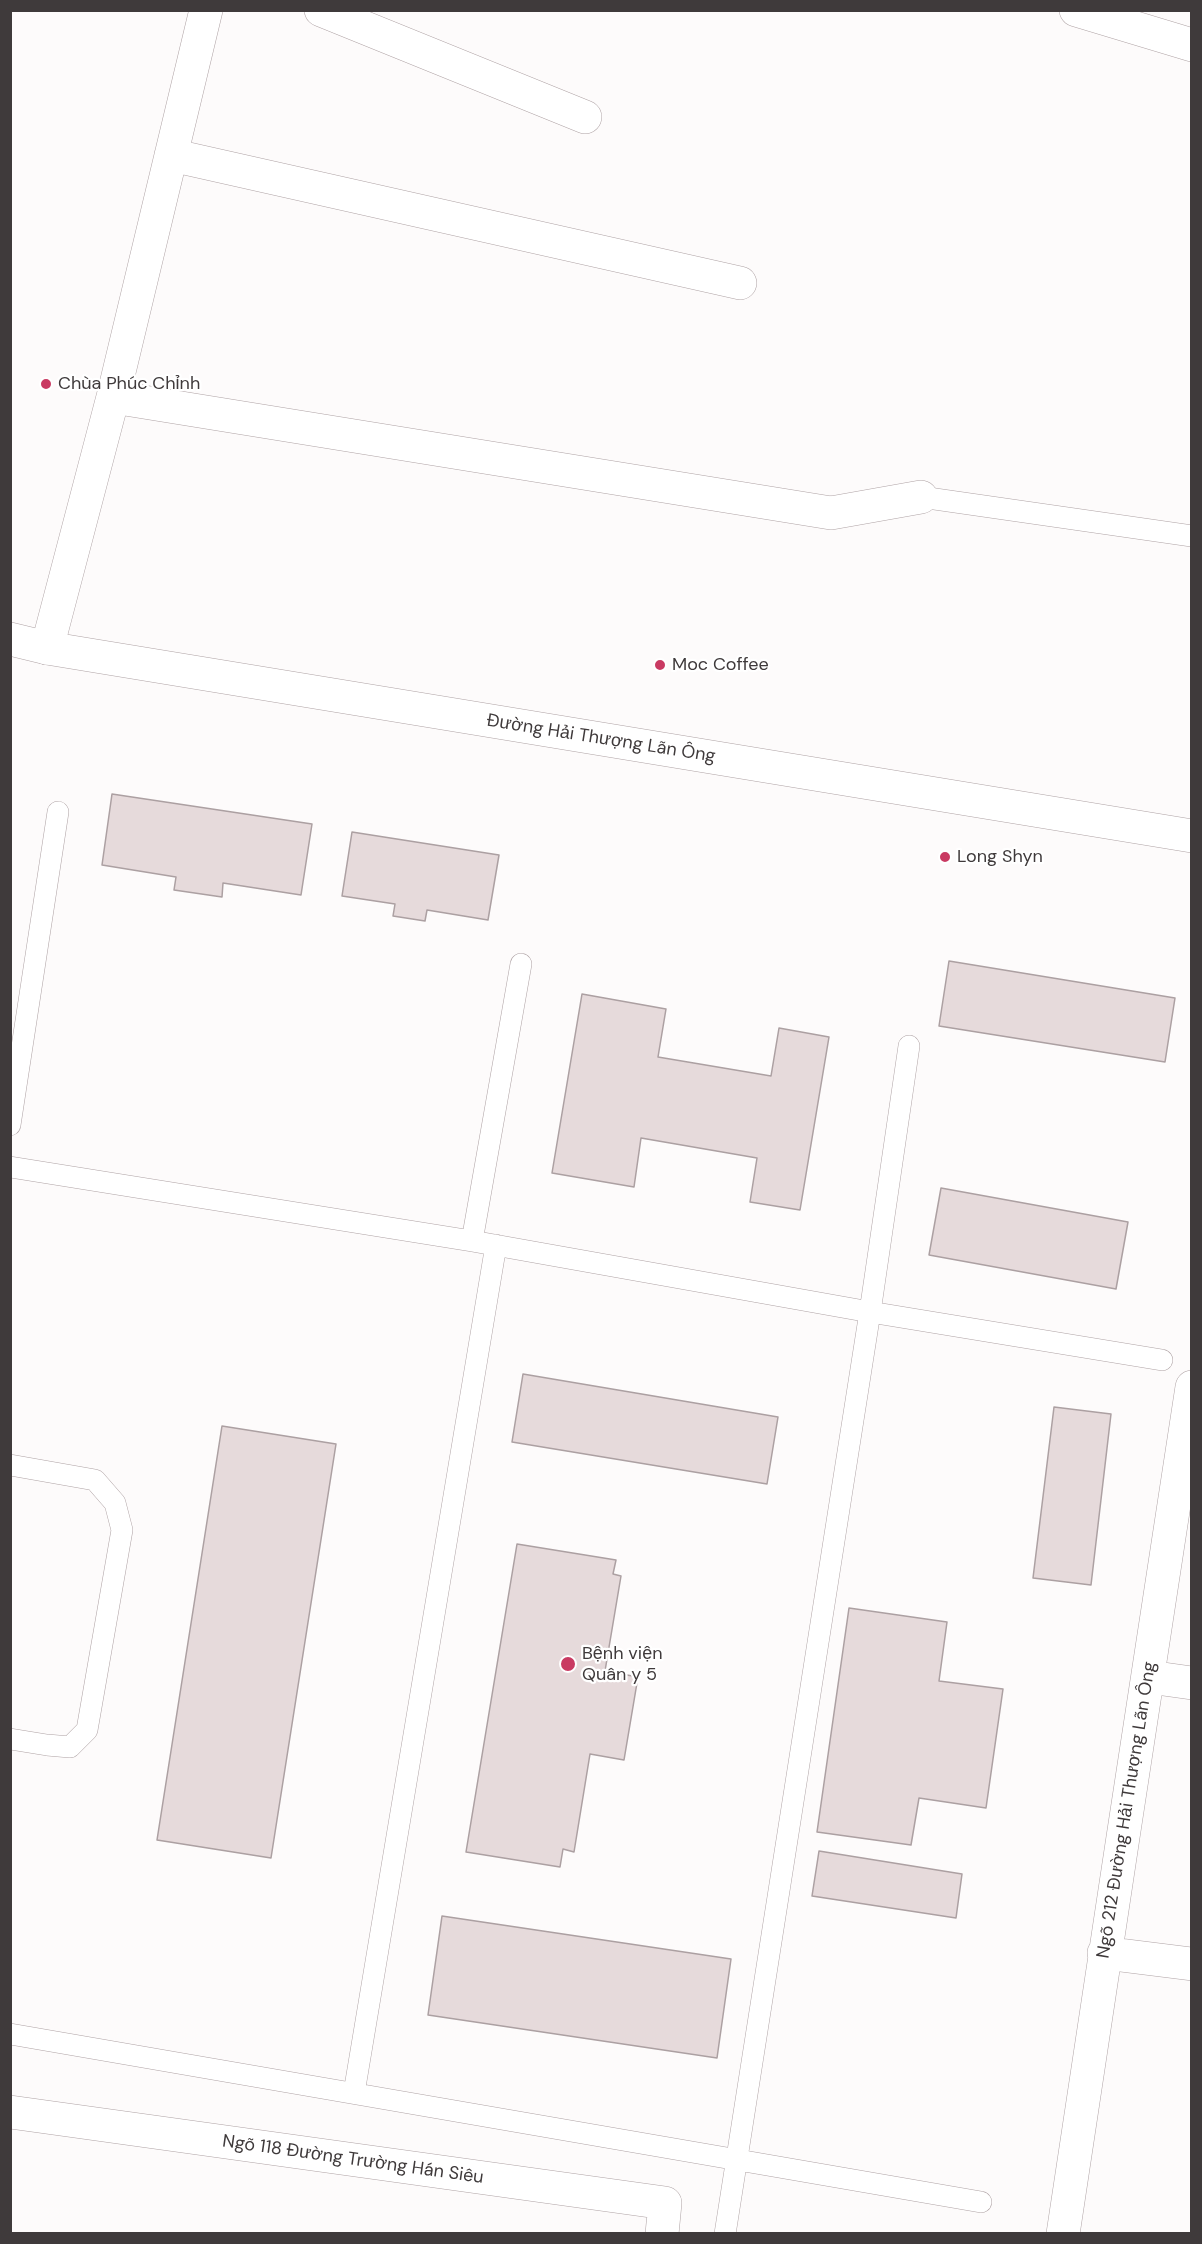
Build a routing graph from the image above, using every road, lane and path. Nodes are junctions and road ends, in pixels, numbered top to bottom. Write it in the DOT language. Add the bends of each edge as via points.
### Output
graph roads {
  1 [pos="206,10"];
  2 [pos="321,10"];
  3 [pos="1076,10"];
  4 [pos="1191,45"];
  5 [pos="585,117"];
  6 [pos="171,155"];
  7 [pos="740,283"];
  8 [pos="113,397"];
  9 [pos="921,497"];
  10 [pos="1191,536"];
  11 [pos="10,639"];
  12 [pos="47,648"];
  13 [pos="58,812"];
  14 [pos="1191,836"];
  15 [pos="521,963"];
  16 [pos="909,1046"];
  17 [pos="10,1125"];
  18 [pos="10,1167"];
  19 [pos="472,1241"];
  20 [pos="496,1245"];
  21 [pos="870,1312"];
  22 [pos="1162,1360"];
  23 [pos="1191,1388"];
  24 [pos="10,1465"];
  25 [pos="1149,1677"];
  26 [pos="1191,1683"];
  27 [pos="10,1739"];
  28 [pos="1104,1953"];
  29 [pos="1191,1964"];
  30 [pos="10,2034"];
  31 [pos="354,2093"];
  32 [pos="10,2112"];
  33 [pos="737,2160"];
  34 [pos="981,2202"];
  35 [pos="662,2234"];
  36 [pos="725,2234"];
  37 [pos="1064,2234"];
  1 -- 6 [label="street"];
  2 -- 5 [label="street"];
  3 -- 4 [label="street"];
  6 -- 7 [label="street"];
  6 -- 8 [label="street"];
  8 -- 9 [label="street" via="831,513"];
  8 -- 12 [label="street"];
  9 -- 10 [label="lane"];
  11 -- 12 [label="street, Đường Hải Thượng Lãn Ông"];
  12 -- 14 [label="street, Đường Hải Thượng Lãn Ông"];
  13 -- 17 [label="lane"];
  15 -- 19 [label="lane"];
  16 -- 21 [label="lane"];
  18 -- 19 [label="lane"];
  19 -- 20 [label="lane"];
  20 -- 21 [label="lane"];
  20 -- 31 [label="lane"];
  21 -- 22 [label="lane"];
  21 -- 33 [label="lane"];
  23 -- 25 [label="street, Ngõ 212 Đường Hải Thượng Lãn Ông"];
  24 -- 27 [label="lane" via="95,1480 115,1503 122,1530 87,1730 70,1747"];
  25 -- 26 [label="street"];
  25 -- 28 [label="street, Ngõ 212 Đường Hải Thượng Lãn Ông"];
  28 -- 29 [label="street"];
  28 -- 37 [label="street, Ngõ 212 Đường Hải Thượng Lãn Ông"];
  30 -- 31 [label="lane"];
  31 -- 33 [label="lane"];
  32 -- 35 [label="street, Ngõ 118 Đường Trường Hán Siêu" via="665,2203"];
  33 -- 34 [label="lane"];
  33 -- 36 [label="lane"];
}
